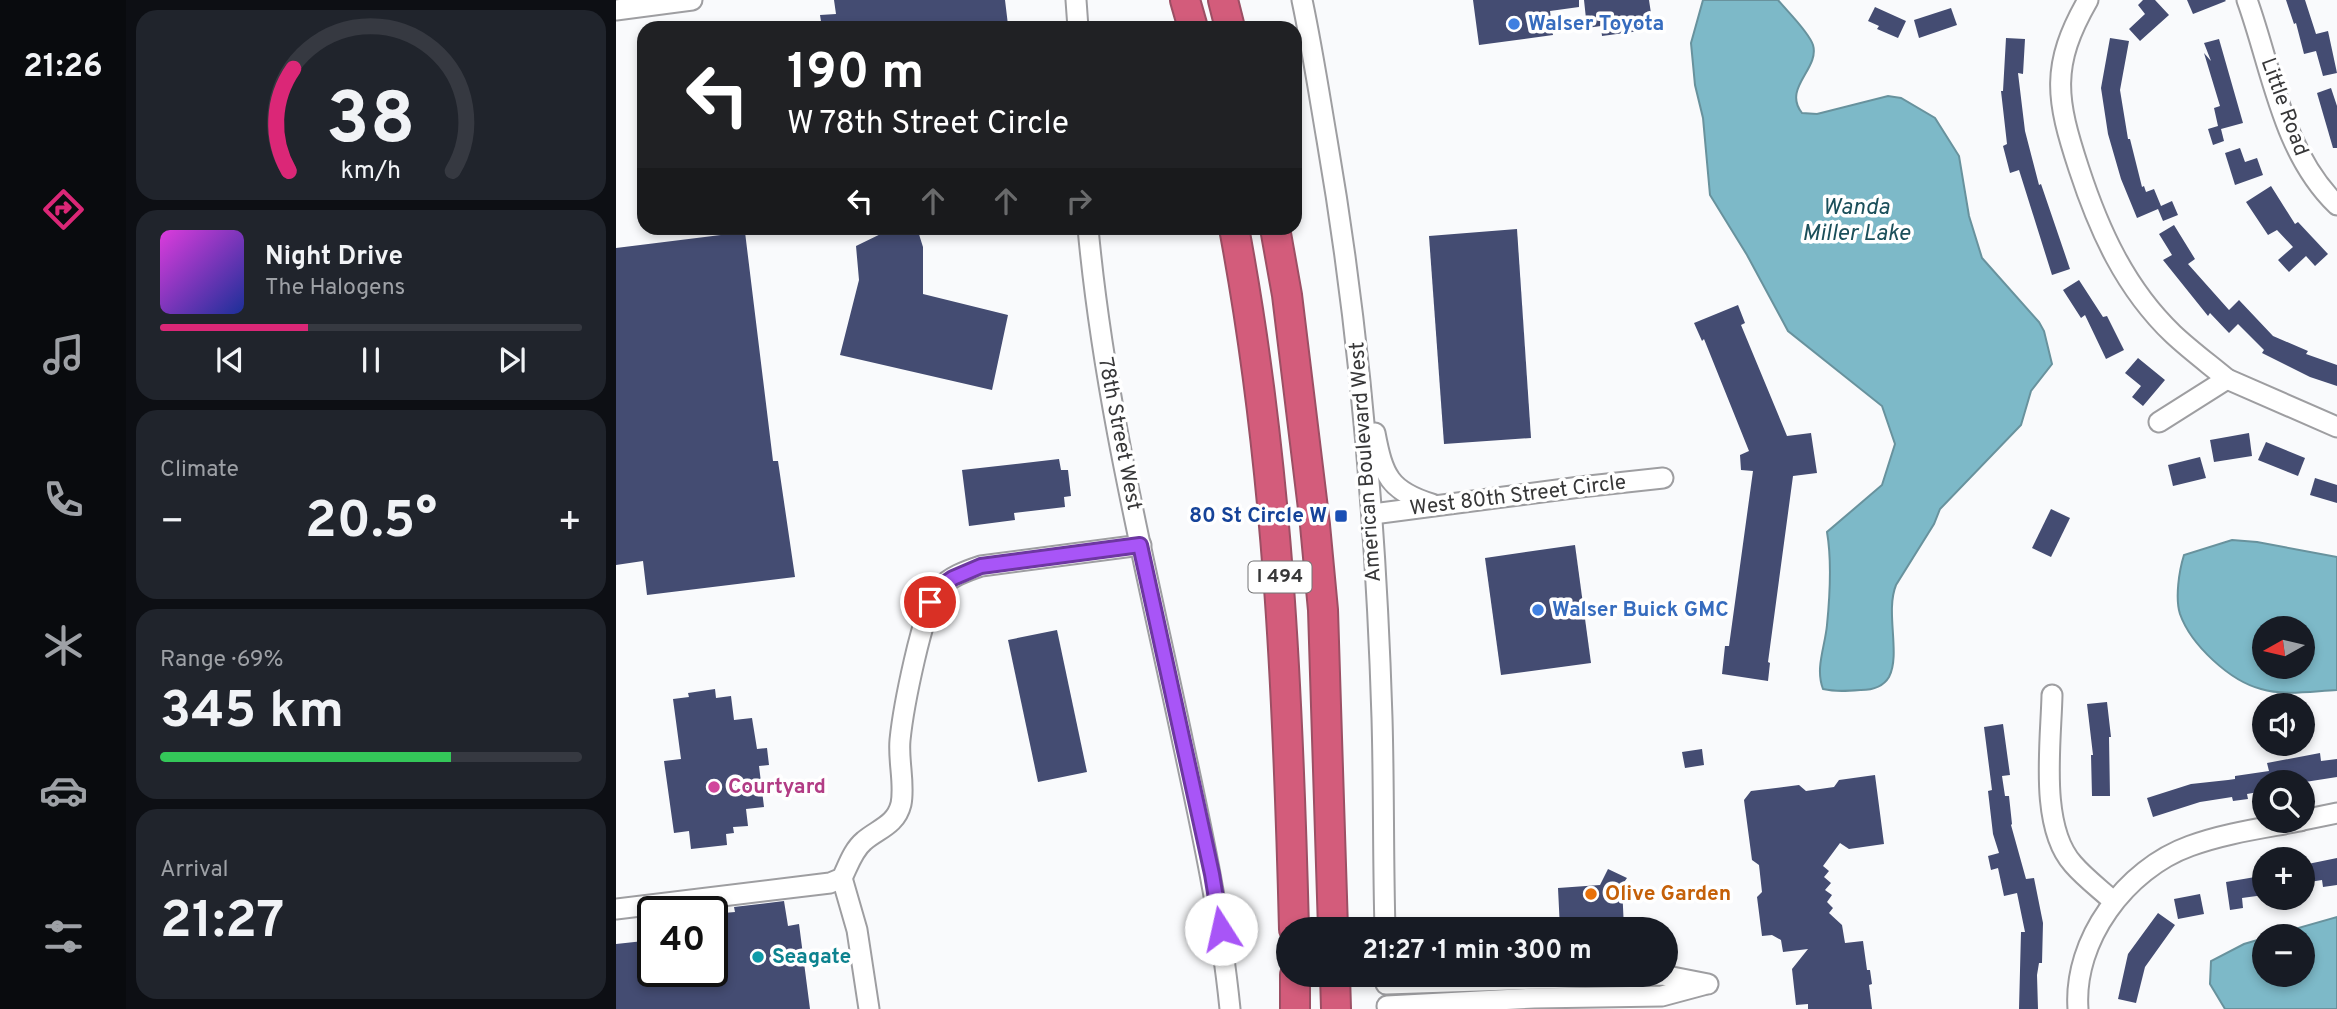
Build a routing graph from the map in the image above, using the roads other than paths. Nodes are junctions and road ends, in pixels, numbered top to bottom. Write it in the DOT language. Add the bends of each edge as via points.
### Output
graph roads {
  1 [pos="692,0"];
  2 [pos="1076,0"];
  3 [pos="1185,0"];
  4 [pos="1223,0"];
  5 [pos="1240,0"];
  6 [pos="1302,0"];
  7 [pos="2088,0"];
  8 [pos="2247,0"];
  9 [pos="616,10"];
  10 [pos="1078,21"];
  11 [pos="1191,21"];
  12 [pos="1228,21"];
  13 [pos="1243,21"];
  14 [pos="2337,205"];
  15 [pos="1089,235"];
  16 [pos="1235,235"];
  17 [pos="1276,235"];
  18 [pos="1357,348"];
  19 [pos="2227,379"];
  20 [pos="2159,422"];
  21 [pos="2337,427"];
  22 [pos="1663,478"];
  23 [pos="1436,505"];
  24 [pos="1373,514"];
  25 [pos="1140,545"];
  26 [pos="2052,695"];
  27 [pos="2337,813"];
  28 [pos="2315,817"];
  29 [pos="2252,832"];
  30 [pos="842,878"];
  31 [pos="2113,901"];
  32 [pos="616,909"];
  33 [pos="1294,917"];
  34 [pos="1333,917"];
  35 [pos="1385,917"];
  36 [pos="1678,978"];
  37 [pos="1295,987"];
  38 [pos="1335,987"];
  39 [pos="1386,987"];
  40 [pos="1387,1007"];
  41 [pos="869,1009"];
  42 [pos="1230,1009"];
  43 [pos="1296,1009"];
  44 [pos="1336,1009"];
  45 [pos="2078,1009"];
  1 -- 9 [label="street"];
  2 -- 10 [label="street"];
  3 -- 11 [label="highway"];
  4 -- 12 [label="highway"];
  5 -- 13 [label="highway"];
  6 -- 18 [label="street, American Boulevard West" via="1340,216"];
  7 -- 19 [label="street" via="2064,49 2060,76 2067,132 2093,212 2109,249 2154,313"];
  8 -- 14 [label="street, Little Road" via="2296,149"];
  15 -- 25 [label="street, 78th Street West" via="1110,392"];
  16 -- 33 [label="highway, I 494" via="1268,451 1281,588"];
  17 -- 34 [label="highway, I 494" via="1323,610"];
  18 -- 23 [label="street" via="1382,467 1401,491"];
  18 -- 24 [label="street, American Boulevard West"];
  19 -- 20 [label="street"];
  19 -- 21 [label="street"];
  22 -- 23 [label="street, West 80th Street Circle"];
  23 -- 24 [label="street, West 80th Street Circle"];
  24 -- 35 [label="street, American Boulevard West"];
  25 -- 30 [label="street" via="981,566 940,587 930,602 904,715 901,806 890,825 855,850"];
  25 -- 42 [label="street, 78th Street West" via="1212,874"];
  26 -- 31 [label="street" via="2053,825 2072,863"];
  27 -- 28 [label="street"];
  29 -- 31 [label="street" via="2189,846 2162,860"];
  30 -- 32 [label="street"];
  30 -- 41 [label="street" via="857,930"];
  31 -- 45 [label="street" via="2088,949"];
  36 -- 40 [label="street" via="1708,984 1662,996"];
  37 -- 43 [label="highway"];
  38 -- 44 [label="highway"];
  39 -- 40 [label="street"];
}
